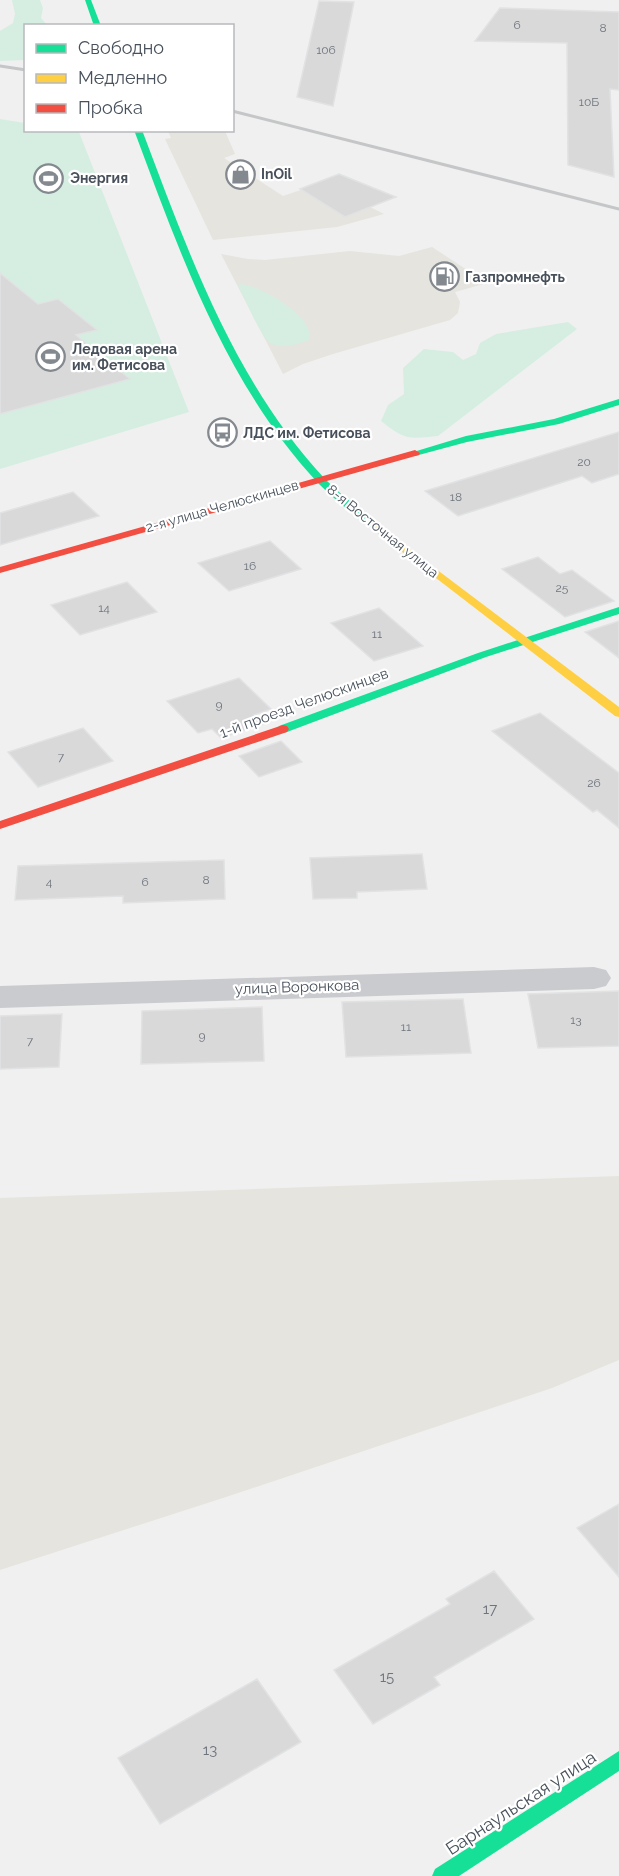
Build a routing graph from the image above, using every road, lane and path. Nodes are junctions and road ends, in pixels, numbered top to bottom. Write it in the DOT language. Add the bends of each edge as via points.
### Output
graph roads {
  1 [pos="88,0"];
  2 [pos="97,24"];
  3 [pos="139,132"];
  4 [pos="619,402"];
  5 [pos="319,478"];
  6 [pos="0,570"];
  7 [pos="619,610"];
  8 [pos="523,641"];
  9 [pos="619,713"];
  10 [pos="0,825"];
  11 [pos="594,978"];
  12 [pos="0,997"];
  13 [pos="619,1760"];
  14 [pos="442,1876"];
  1 -- 2 [label="main road"];
  3 -- 5 [label="main road, 8-я Восточная улица" via="213,314 237,362 273,421"];
  4 -- 5 [label="main road, 2-я улица Челюскинцев" via="556,422 466,439"];
  5 -- 6 [label="main road, 2-я улица Челюскинцев"];
  5 -- 8 [label="main road, 8-я Восточная улица" via="351,508"];
  7 -- 8 [label="main road, 1-й проезд Челюскинцев"];
  8 -- 9 [label="main road, 8-я Восточная улица"];
  8 -- 10 [label="main road, 1-й проезд Челюскинцев" via="334,712"];
  11 -- 12 [label="street, улица Воронкова"];
  13 -- 14 [label="main road, Барнаульская улица"];
}
